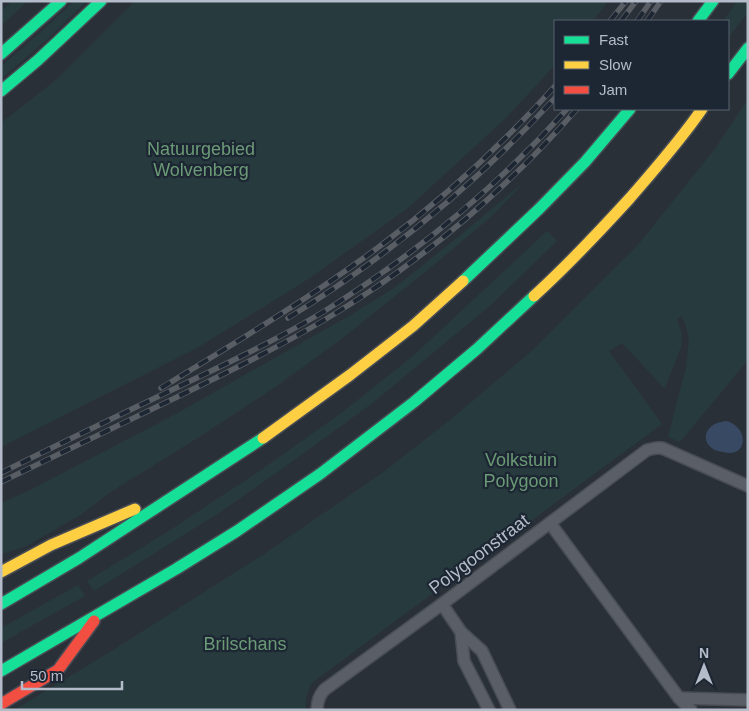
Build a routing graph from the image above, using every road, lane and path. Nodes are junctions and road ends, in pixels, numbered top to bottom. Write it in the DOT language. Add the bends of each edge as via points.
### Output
graph roads {
  1 [pos="61,1"];
  2 [pos="101,1"];
  3 [pos="713,1"];
  4 [pos="699,20"];
  5 [pos="748,48"];
  6 [pos="1,54"];
  7 [pos="729,73"];
  8 [pos="1,91"];
  9 [pos="629,110"];
  10 [pos="701,110"];
  11 [pos="748,486"];
  12 [pos="184,489"];
  13 [pos="550,523"];
  14 [pos="1,572"];
  15 [pos="1,604"];
  16 [pos="442,604"];
  17 [pos="98,615"];
  18 [pos="461,632"];
  19 [pos="1,671"];
  20 [pos="679,698"];
  21 [pos="748,700"];
  22 [pos="1,704"];
  23 [pos="317,710"];
  24 [pos="489,710"];
  25 [pos="510,710"];
  26 [pos="691,710"];
  1 -- 6 [label="main road"];
  2 -- 8 [label="main road"];
  3 -- 4 [label="main road"];
  5 -- 7 [label="main road"];
  9 -- 12 [label="main road" via="539,209 412,326 269,434"];
  10 -- 17 [label="main road" via="684,135 600,231 443,379 327,469 262,514"];
  11 -- 13 [label="street, Polygoonstraat" via="656,448 647,450"];
  12 -- 14 [label="main road" via="51,545"];
  12 -- 15 [label="main road" via="79,558"];
  13 -- 16 [label="street, Polygoonstraat"];
  13 -- 20 [label="street"];
  16 -- 18 [label="street"];
  16 -- 23 [label="street, Polygoonstraat" via="331,685 319,696"];
  17 -- 19 [label="main road"];
  17 -- 22 [label="main road" via="58,670"];
  18 -- 24 [label="street" via="464,661"];
  18 -- 25 [label="street" via="482,651"];
  20 -- 21 [label="street"];
  20 -- 26 [label="street"];
}
